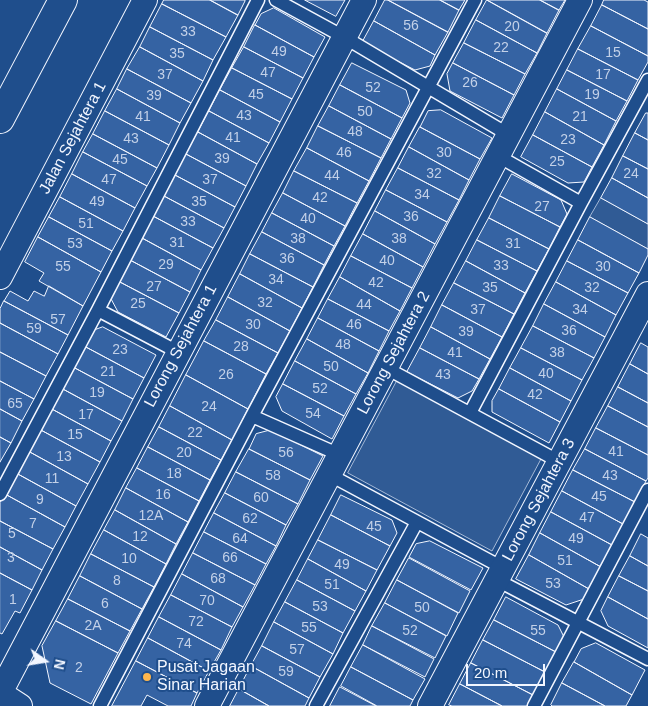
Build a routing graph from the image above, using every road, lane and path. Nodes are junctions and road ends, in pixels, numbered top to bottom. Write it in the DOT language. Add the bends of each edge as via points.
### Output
graph roads {
  1 [pos="63,0"];
  2 [pos="145,0"];
  3 [pos="258,0"];
  4 [pos="276,0"];
  5 [pos="364,0"];
  6 [pos="475,0"];
  7 [pos="580,0"];
  8 [pos="344,36"];
  9 [pos="648,80"];
  10 [pos="429,87"];
  11 [pos="0,119"];
  12 [pos="509,135"];
  13 [pos="498,156"];
  14 [pos="581,203"];
  15 [pos="0,277"];
  16 [pos="648,294"];
  17 [pos="98,310"];
  18 [pos="178,352"];
  19 [pos="386,368"];
  20 [pos="470,413"];
  21 [pos="252,416"];
  22 [pos="560,462"];
  23 [pos="335,465"];
  24 [pos="648,490"];
  25 [pos="0,494"];
  26 [pos="417,522"];
  27 [pos="500,574"];
  28 [pos="578,623"];
  29 [pos="648,660"];
  30 [pos="0,693"];
  31 [pos="20,706"];
  32 [pos="100,706"];
  33 [pos="207,706"];
  34 [pos="316,706"];
  35 [pos="430,706"];
  36 [pos="534,706"];
  1 -- 11 [label="main road"];
  2 -- 15 [label="street, Jalan Sejahtera 1"];
  3 -- 17 [label="lane"];
  4 -- 8 [label="lane"];
  5 -- 8 [label="street, Lorong Sejahtera 1"];
  6 -- 10 [label="lane"];
  7 -- 12 [label="street, Lorong Sejahtera 2"];
  8 -- 10 [label="lane"];
  8 -- 18 [label="street, Lorong Sejahtera 1"];
  9 -- 14 [label="lane"];
  10 -- 12 [label="lane"];
  10 -- 21 [label="lane"];
  12 -- 13 [label="street, Lorong Sejahtera 2"];
  13 -- 14 [label="lane"];
  13 -- 19 [label="street, Lorong Sejahtera 2"];
  14 -- 20 [label="lane"];
  16 -- 22 [label="street, Lorong Sejahtera 3"];
  17 -- 18 [label="lane"];
  17 -- 25 [label="lane"];
  18 -- 30 [label="street, Lorong Sejahtera 1"];
  19 -- 20 [label="lane"];
  19 -- 23 [label="street, Lorong Sejahtera 2"];
  20 -- 22 [label="lane"];
  21 -- 23 [label="lane"];
  21 -- 32 [label="lane"];
  22 -- 27 [label="street, Lorong Sejahtera 3"];
  23 -- 26 [label="lane"];
  23 -- 33 [label="street, Lorong Sejahtera 2"];
  24 -- 28 [label="lane"];
  26 -- 27 [label="lane"];
  26 -- 34 [label="lane"];
  27 -- 28 [label="lane"];
  27 -- 35 [label="street, Lorong Sejahtera 3"];
  28 -- 29 [label="lane"];
  28 -- 36 [label="lane"];
  30 -- 31 [label="street"];
}
